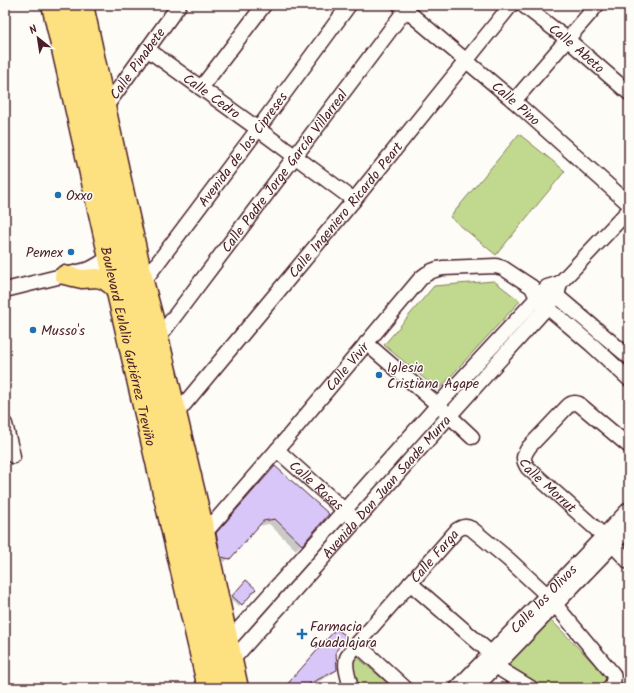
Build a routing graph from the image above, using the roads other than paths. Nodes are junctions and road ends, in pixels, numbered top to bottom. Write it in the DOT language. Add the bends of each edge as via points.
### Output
graph roads {
  1 [pos="52,5"];
  2 [pos="68,5"];
  3 [pos="84,5"];
  4 [pos="180,5"];
  5 [pos="264,5"];
  6 [pos="349,5"];
  7 [pos="511,5"];
  8 [pos="523,5"];
  9 [pos="597,5"];
  10 [pos="405,7"];
  11 [pos="567,39"];
  12 [pos="147,50"];
  13 [pos="467,61"];
  14 [pos="201,88"];
  15 [pos="628,90"];
  16 [pos="514,101"];
  17 [pos="106,106"];
  18 [pos="94,122"];
  19 [pos="258,129"];
  20 [pos="294,157"];
  21 [pos="354,200"];
  22 [pos="629,204"];
  23 [pos="629,210"];
  24 [pos="116,220"];
  25 [pos="108,258"];
  26 [pos="64,275"];
  27 [pos="131,287"];
  28 [pos="555,289"];
  29 [pos="5,290"];
  30 [pos="538,297"];
  31 [pos="159,337"];
  32 [pos="366,344"];
  33 [pos="629,357"];
  34 [pos="629,379"];
  35 [pos="438,405"];
  36 [pos="177,413"];
  37 [pos="449,416"];
  38 [pos="5,424"];
  39 [pos="472,437"];
  40 [pos="629,446"];
  41 [pos="277,450"];
  42 [pos="13,456"];
  43 [pos="629,509"];
  44 [pos="344,510"];
  45 [pos="356,521"];
  46 [pos="629,528"];
  47 [pos="197,534"];
  48 [pos="608,540"];
  49 [pos="629,562"];
  50 [pos="410,583"];
  51 [pos="552,600"];
  52 [pos="228,641"];
  53 [pos="357,644"];
  54 [pos="224,658"];
  55 [pos="494,660"];
  56 [pos="209,684"];
  57 [pos="239,688"];
  58 [pos="351,688"];
  59 [pos="405,688"];
  60 [pos="458,688"];
  61 [pos="475,688"];
  62 [pos="530,688"];
  63 [pos="609,688"];
  1 -- 25 [label="main road, Boulevard Eulalio Gutiérrez Treviño"];
  2 -- 18 [label="main road, Boulevard Eulalio Gutiérrez Treviño"];
  3 -- 17 [label="main road, Boulevard Eulalio Gutiérrez Treviño"];
  4 -- 12 [label="street, Calle Pinabete"];
  5 -- 14 [label="street"];
  6 -- 19 [label="street, Avenida de los Cipreses"];
  7 -- 13 [label="street, Calle Ingeniero Ricardo Peart"];
  8 -- 11 [label="street, Calle Abeto"];
  9 -- 11 [label="street"];
  10 -- 13 [label="street, Calle Pino"];
  10 -- 20 [label="street, Calle Padre Jorge García Villarreal"];
  11 -- 15 [label="street, Calle Abeto"];
  11 -- 16 [label="street"];
  12 -- 14 [label="street, Calle Cedro"];
  12 -- 17 [label="street, Calle Pinabete"];
  13 -- 16 [label="street, Calle Pino"];
  13 -- 21 [label="street, Calle Ingeniero Ricardo Peart"];
  14 -- 19 [label="street, Calle Cedro"];
  16 -- 22 [label="street, Calle Pino"];
  17 -- 18 [label="street, Calle Pinabete"];
  17 -- 27 [label="main road, Boulevard Eulalio Gutiérrez Treviño"];
  18 -- 24 [label="main road, Boulevard Eulalio Gutiérrez Treviño"];
  19 -- 20 [label="street, Calle Cedro"];
  19 -- 27 [label="street, Avenida de los Cipreses"];
  20 -- 21 [label="street, Calle Cedro"];
  20 -- 31 [label="street, Calle Padre Jorge García Villarreal"];
  21 -- 36 [label="street, Calle Ingeniero Ricardo Peart"];
  23 -- 28 [label="street, Avenida Don Juan Saade Murra"];
  24 -- 25 [label="main road" via="115,246"];
  24 -- 27 [label="main road, Boulevard Eulalio Gutiérrez Treviño"];
  25 -- 26 [label="street" via="90,269"];
  25 -- 27 [label="main road, Boulevard Eulalio Gutiérrez Treviño"];
  26 -- 27 [label="main road" via="82,279 97,278"];
  26 -- 29 [label="street"];
  27 -- 31 [label="main road, Boulevard Eulalio Gutiérrez Treviño"];
  27 -- 47 [label="main road, Boulevard Eulalio Gutiérrez Treviño"];
  27 -- 56 [label="main road, Boulevard Eulalio Gutiérrez Treviño"];
  28 -- 30 [label="street, Avenida Don Juan Saade Murra"];
  28 -- 30 [label="street"];
  28 -- 33 [label="street"];
  30 -- 32 [label="street, Calle Vivir" via="509,272 496,266 435,269 421,278"];
  30 -- 34 [label="street, Calle Vivir"];
  30 -- 35 [label="street, Avenida Don Juan Saade Murra"];
  30 -- 37 [label="street, Avenida Don Juan Saade Murra"];
  31 -- 36 [label="main road, Boulevard Eulalio Gutiérrez Treviño"];
  32 -- 35 [label="street"];
  32 -- 41 [label="street, Calle Vivir"];
  35 -- 37 [label="street"];
  35 -- 44 [label="street, Avenida Don Juan Saade Murra"];
  36 -- 47 [label="main road, Boulevard Eulalio Gutiérrez Treviño"];
  37 -- 39 [label="street"];
  37 -- 45 [label="street, Avenida Don Juan Saade Murra"];
  38 -- 42 [label="street"];
  40 -- 48 [label="street, Calle Morrut" via="575,402 567,407 524,454 528,468"];
  41 -- 44 [label="street, Calle Rosas"];
  41 -- 47 [label="street, Calle Vivir" via="211,526"];
  43 -- 48 [label="street, Calle los Olivos"];
  44 -- 45 [label="street, Calle Rosas"];
  44 -- 52 [label="street, Avenida Don Juan Saade Murra"];
  45 -- 54 [label="street, Avenida Don Juan Saade Murra"];
  46 -- 48 [label="street, Calle los Olivos"];
  47 -- 52 [label="main road, Boulevard Eulalio Gutiérrez Treviño"];
  47 -- 54 [label="main road, Boulevard Eulalio Gutiérrez Treviño"];
  48 -- 49 [label="street"];
  48 -- 51 [label="street, Calle los Olivos"];
  50 -- 51 [label="street, Calle Farga" via="457,530 467,526 508,559"];
  50 -- 53 [label="street, Calle Farga"];
  50 -- 55 [label="street" via="482,646"];
  51 -- 55 [label="street, Calle los Olivos"];
  51 -- 63 [label="street" via="613,674 613,684"];
  52 -- 54 [label="main road, Boulevard Eulalio Gutiérrez Treviño"];
  53 -- 58 [label="street, Calle Farga" via="346,660"];
  53 -- 59 [label="street"];
  54 -- 56 [label="main road, Boulevard Eulalio Gutiérrez Treviño"];
  54 -- 57 [label="main road, Boulevard Eulalio Gutiérrez Treviño"];
  55 -- 60 [label="street, Calle los Olivos"];
  55 -- 61 [label="street, Calle los Olivos"];
  55 -- 62 [label="street" via="503,671"];
}
